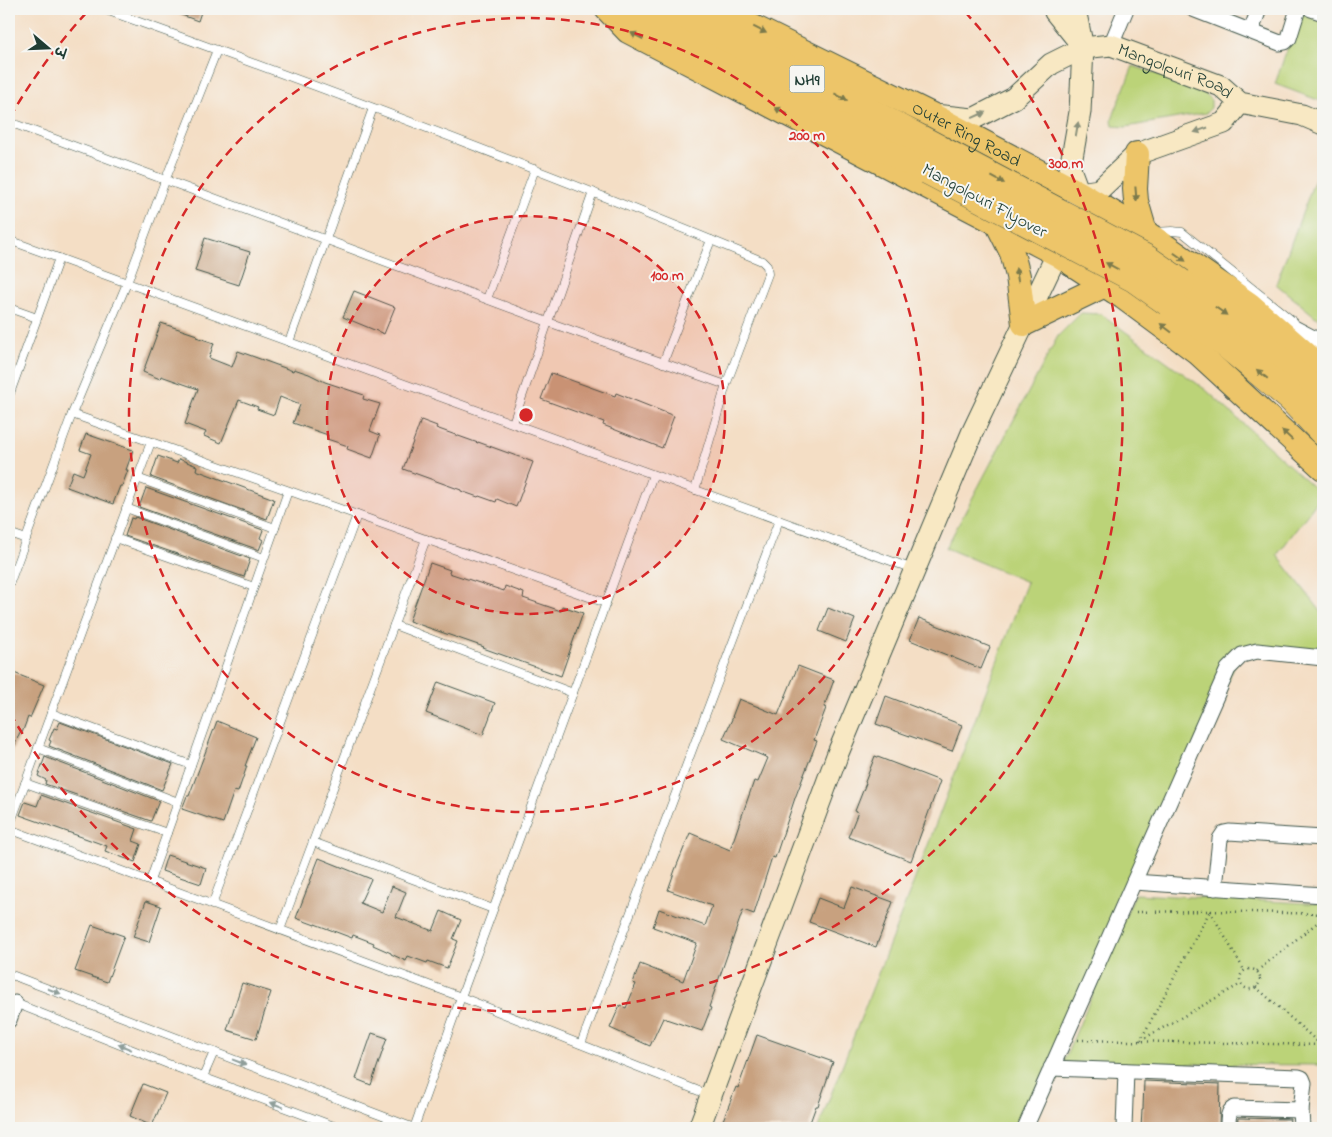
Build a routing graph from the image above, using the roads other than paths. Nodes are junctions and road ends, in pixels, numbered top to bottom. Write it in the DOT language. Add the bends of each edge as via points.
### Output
graph roads {
  1 [pos="103,9"];
  2 [pos="607,9"];
  3 [pos="620,9"];
  4 [pos="717,9"];
  5 [pos="1126,9"];
  6 [pos="1193,9"];
  7 [pos="1259,9"];
  8 [pos="1298,9"];
  9 [pos="1310,9"];
  10 [pos="1059,10"];
  11 [pos="1218,13"];
  12 [pos="1323,13"];
  13 [pos="666,19"];
  14 [pos="1251,31"];
  15 [pos="1111,46"];
  16 [pos="1083,48"];
  17 [pos="217,50"];
  18 [pos="1240,103"];
  19 [pos="373,108"];
  20 [pos="932,115"];
  21 [pos="9,122"];
  22 [pos="1323,124"];
  23 [pos="1137,154"];
  24 [pos="535,169"];
  25 [pos="165,181"];
  26 [pos="925,186"];
  27 [pos="593,192"];
  28 [pos="1079,193"];
  29 [pos="997,223"];
  30 [pos="1144,232"];
  31 [pos="9,240"];
  32 [pos="326,240"];
  33 [pos="711,240"];
  34 [pos="1057,254"];
  35 [pos="59,258"];
  36 [pos="127,283"];
  37 [pos="1105,285"];
  38 [pos="487,299"];
  39 [pos="1249,304"];
  40 [pos="9,308"];
  41 [pos="37,318"];
  42 [pos="548,322"];
  43 [pos="1024,324"];
  44 [pos="289,342"];
  45 [pos="1320,342"];
  46 [pos="663,363"];
  47 [pos="1323,369"];
  48 [pos="726,385"];
  49 [pos="9,396"];
  50 [pos="1323,402"];
  51 [pos="72,414"];
  52 [pos="513,424"];
  53 [pos="1323,432"];
  54 [pos="151,442"];
  55 [pos="1323,468"];
  56 [pos="653,475"];
  57 [pos="137,478"];
  58 [pos="695,490"];
  59 [pos="288,491"];
  60 [pos="126,508"];
  61 [pos="356,515"];
  62 [pos="778,520"];
  63 [pos="275,528"];
  64 [pos="9,533"];
  65 [pos="115,538"];
  66 [pos="26,539"];
  67 [pos="426,539"];
  68 [pos="264,558"];
  69 [pos="915,570"];
  70 [pos="9,585"];
  71 [pos="254,587"];
  72 [pos="606,603"];
  73 [pos="394,625"];
  74 [pos="1323,658"];
  75 [pos="573,693"];
  76 [pos="51,713"];
  77 [pos="38,748"];
  78 [pos="191,765"];
  79 [pos="25,783"];
  80 [pos="178,802"];
  81 [pos="9,828"];
  82 [pos="167,834"];
  83 [pos="1323,838"];
  84 [pos="313,842"];
  85 [pos="150,881"];
  86 [pos="1134,882"];
  87 [pos="1215,888"];
  88 [pos="1323,895"];
  89 [pos="212,905"];
  90 [pos="493,909"];
  91 [pos="280,930"];
  92 [pos="9,974"];
  93 [pos="461,998"];
  94 [pos="12,1002"];
  95 [pos="9,1020"];
  96 [pos="581,1044"];
  97 [pos="214,1052"];
  98 [pos="1051,1068"];
  99 [pos="1126,1071"];
  100 [pos="203,1077"];
  101 [pos="711,1095"];
  102 [pos="1301,1110"];
  103 [pos="339,1128"];
  104 [pos="414,1128"];
  105 [pos="699,1128"];
  106 [pos="1025,1128"];
  107 [pos="1124,1128"];
  108 [pos="1228,1128"];
  109 [pos="1302,1128"];
  1 -- 17 [label="lane"];
  26 -- 2 [label="main road, one-way" via="628,32"];
  3 -- 13 [label="highway, Mangolpuri Flyover"];
  4 -- 20 [label="main road, Outer Ring Road, one-way"];
  5 -- 15 [label="street"];
  6 -- 11 [label="street"];
  7 -- 14 [label="street"];
  8 -- 14 [label="street" via="1285,42"];
  9 -- 12 [label="street"];
  10 -- 16 [label="street"];
  11 -- 14 [label="street"];
  13 -- 50 [label="highway, Mangolpuri Flyover / NH9, one-way, bridge" via="939,149 1145,258 1234,321"];
  53 -- 13 [label="highway, Mangolpuri Flyover, one-way, bridge" via="1291,398 1220,339 1134,278"];
  15 -- 16 [label="street, Mangolpuri Road"];
  15 -- 18 [label="street, Mangolpuri Road" via="1221,86"];
  20 -- 16 [label="street, one-way" via="973,119 1014,98 1051,64"];
  28 -- 16 [label="street, one-way" via="1070,169 1080,112"];
  17 -- 19 [label="lane"];
  17 -- 25 [label="lane"];
  18 -- 22 [label="street, Mangolpuri Road" via="1302,116"];
  18 -- 23 [label="street, Mangolpuri Road, one-way" via="1224,122"];
  19 -- 24 [label="lane"];
  19 -- 32 [label="lane"];
  20 -- 26 [label="main road" via="951,131 966,159 953,178 942,185"];
  20 -- 28 [label="main road, Outer Ring Road"];
  21 -- 25 [label="lane"];
  23 -- 28 [label="street, Mangolpuri Road" via="1098,190"];
  23 -- 30 [label="main road, one-way" via="1136,201"];
  24 -- 27 [label="lane"];
  24 -- 38 [label="lane"];
  25 -- 32 [label="lane"];
  25 -- 36 [label="lane"];
  26 -- 29 [label="main road"];
  27 -- 33 [label="lane"];
  27 -- 42 [label="lane"];
  28 -- 30 [label="main road, Outer Ring Road"];
  28 -- 34 [label="street"];
  29 -- 34 [label="main road"];
  43 -- 29 [label="main road, one-way" via="1012,253"];
  30 -- 39 [label="main road, Outer Ring Road, one-way"];
  30 -- 45 [label="lane" via="1182,232"];
  31 -- 35 [label="lane"];
  32 -- 38 [label="lane"];
  32 -- 44 [label="lane"];
  33 -- 46 [label="lane"];
  33 -- 48 [label="lane" via="762,261 768,274"];
  34 -- 37 [label="main road"];
  34 -- 43 [label="street"];
  35 -- 36 [label="lane"];
  35 -- 41 [label="lane"];
  36 -- 44 [label="lane"];
  36 -- 51 [label="lane"];
  37 -- 43 [label="main road"];
  55 -- 37 [label="main road, one-way" via="1196,351"];
  38 -- 42 [label="lane"];
  39 -- 45 [label="street"];
  39 -- 47 [label="main road, Outer Ring Road"];
  40 -- 41 [label="lane"];
  41 -- 49 [label="lane"];
  42 -- 46 [label="lane"];
  42 -- 52 [label="lane"];
  43 -- 69 [label="street" via="972,434"];
  44 -- 52 [label="lane"];
  46 -- 48 [label="lane"];
  48 -- 58 [label="lane"];
  51 -- 54 [label="lane"];
  51 -- 66 [label="lane"];
  52 -- 56 [label="lane"];
  54 -- 57 [label="lane"];
  54 -- 59 [label="lane"];
  56 -- 58 [label="lane"];
  56 -- 72 [label="lane"];
  57 -- 60 [label="lane"];
  57 -- 63 [label="lane"];
  58 -- 62 [label="lane"];
  59 -- 61 [label="lane"];
  59 -- 63 [label="lane"];
  60 -- 65 [label="lane"];
  60 -- 68 [label="lane"];
  61 -- 67 [label="lane"];
  61 -- 89 [label="lane"];
  62 -- 69 [label="lane"];
  62 -- 96 [label="lane"];
  63 -- 68 [label="lane"];
  64 -- 66 [label="lane"];
  65 -- 71 [label="lane"];
  65 -- 76 [label="lane"];
  66 -- 70 [label="lane"];
  67 -- 72 [label="lane"];
  67 -- 73 [label="lane"];
  68 -- 71 [label="lane"];
  69 -- 101 [label="street" via="838,753"];
  71 -- 78 [label="lane"];
  72 -- 75 [label="lane"];
  73 -- 75 [label="lane"];
  73 -- 84 [label="lane"];
  74 -- 86 [label="street" via="1257,651 1242,656 1228,669"];
  75 -- 90 [label="lane"];
  76 -- 77 [label="lane"];
  76 -- 78 [label="lane"];
  77 -- 79 [label="lane"];
  77 -- 80 [label="lane"];
  78 -- 80 [label="lane"];
  79 -- 81 [label="lane"];
  79 -- 82 [label="lane"];
  80 -- 82 [label="lane"];
  81 -- 85 [label="lane"];
  82 -- 85 [label="lane"];
  83 -- 87 [label="street" via="1224,833 1220,839"];
  84 -- 90 [label="lane"];
  84 -- 91 [label="lane"];
  85 -- 89 [label="lane"];
  86 -- 87 [label="street"];
  86 -- 98 [label="street"];
  87 -- 88 [label="street"];
  89 -- 91 [label="lane"];
  90 -- 93 [label="lane"];
  91 -- 93 [label="lane"];
  92 -- 97 [label="lane, one-way"];
  93 -- 96 [label="lane"];
  93 -- 104 [label="lane"];
  94 -- 95 [label="street"];
  100 -- 94 [label="lane, one-way"];
  96 -- 101 [label="lane"];
  97 -- 100 [label="lane"];
  97 -- 104 [label="lane, one-way"];
  98 -- 99 [label="street"];
  98 -- 106 [label="street"];
  99 -- 102 [label="street" via="1299,1077 1304,1083"];
  99 -- 107 [label="street"];
  103 -- 100 [label="lane, one-way"];
  101 -- 105 [label="street"];
  102 -- 108 [label="street" via="1234,1108 1229,1115"];
  102 -- 109 [label="street"];
}
